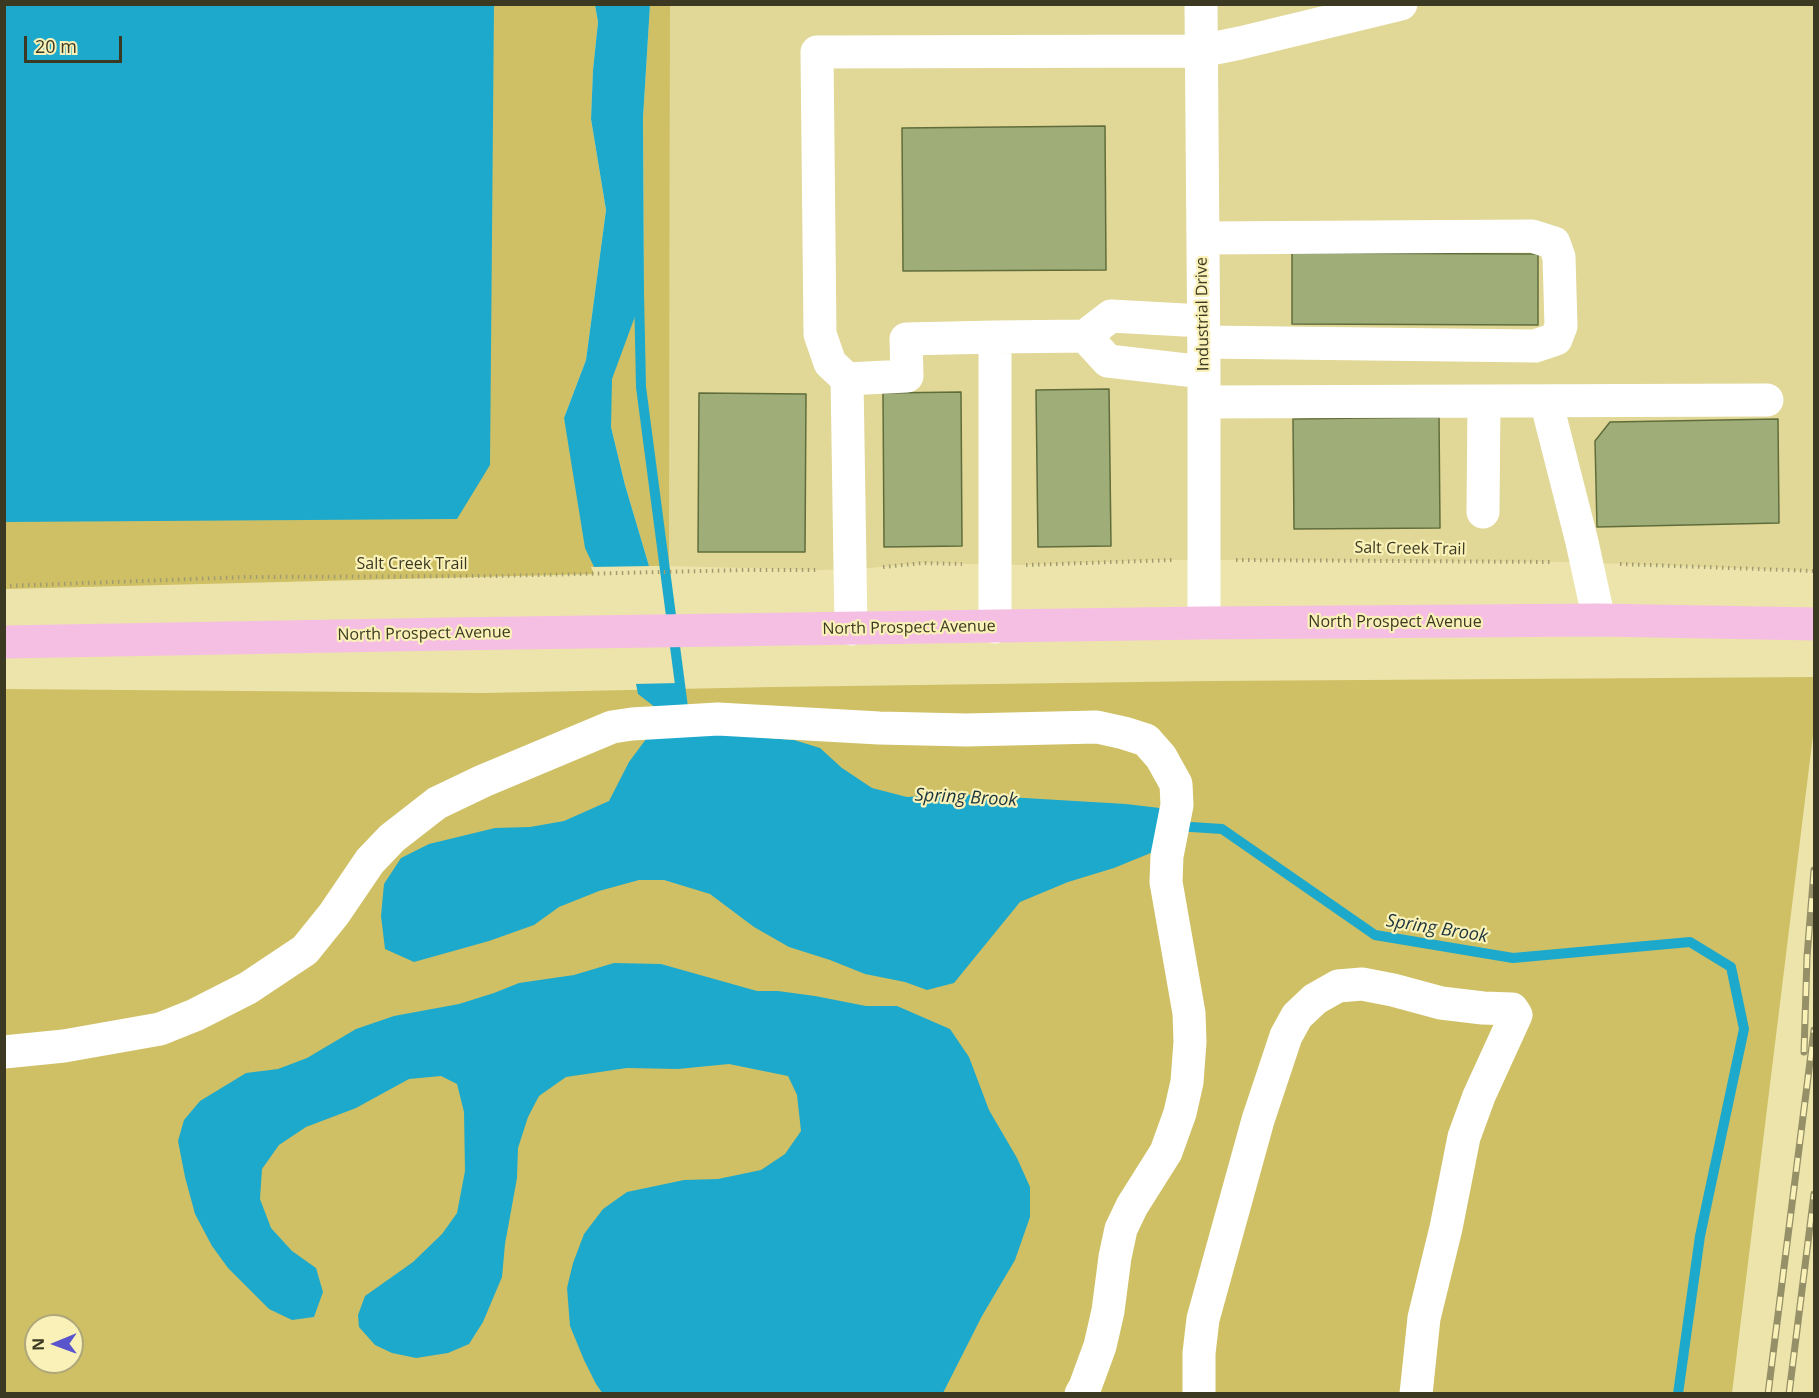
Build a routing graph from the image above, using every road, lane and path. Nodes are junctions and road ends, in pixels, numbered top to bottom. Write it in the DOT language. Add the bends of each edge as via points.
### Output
graph roads {
  1 [pos="1201,4"];
  2 [pos="1401,4"];
  3 [pos="1201,51"];
  4 [pos="1203,238"];
  5 [pos="1085,336"];
  6 [pos="995,337"];
  7 [pos="1204,359"];
  8 [pos="848,379"];
  9 [pos="1767,400"];
  10 [pos="1546,401"];
  11 [pos="1484,402"];
  12 [pos="1483,512"];
  13 [pos="1157,560"];
  14 [pos="1249,560"];
  15 [pos="1560,562"];
  16 [pos="1609,563"];
  17 [pos="954,564"];
  18 [pos="1022,565"];
  19 [pos="880,567"];
  20 [pos="820,570"];
  21 [pos="1815,571"];
  22 [pos="4,586"];
  23 [pos="1599,620"];
  24 [pos="1204,623"];
  25 [pos="1815,624"];
  26 [pos="995,627"];
  27 [pos="851,629"];
  28 [pos="4,642"];
  29 [pos="4,1052"];
  30 [pos="1081,1394"];
  31 [pos="1199,1394"];
  32 [pos="1416,1394"];
  1 -- 3 [label="street, Industrial Drive"];
  2 -- 3 [label="street"];
  3 -- 4 [label="street, Industrial Drive"];
  3 -- 8 [label="street" via="817,52 820,334 830,363"];
  4 -- 7 [label="street, Industrial Drive"];
  4 -- 7 [label="street" via="1532,236 1554,243 1559,257 1561,326 1556,339 1535,346"];
  5 -- 6 [label="street"];
  5 -- 7 [label="street" via="1108,361"];
  5 -- 7 [label="street" via="1111,316"];
  6 -- 8 [label="street" via="906,339 907,376"];
  6 -- 26 [label="street"];
  7 -- 11 [label="street"];
  7 -- 24 [label="street, Industrial Drive"];
  8 -- 27 [label="street"];
  9 -- 10 [label="street"];
  10 -- 11 [label="street"];
  10 -- 23 [label="street"];
  11 -- 12 [label="street"];
  13 -- 18 [label="path"];
  14 -- 15 [label="path, Salt Creek Trail"];
  16 -- 21 [label="path"];
  17 -- 19 [label="path"];
  20 -- 22 [label="path, Salt Creek Trail" via="247,577"];
  23 -- 24 [label="main road, North Prospect Avenue"];
  23 -- 25 [label="main road, North Prospect Avenue"];
  24 -- 26 [label="main road, North Prospect Avenue"];
  26 -- 27 [label="main road, North Prospect Avenue"];
  27 -- 28 [label="main road, North Prospect Avenue"];
  29 -- 30 [label="street" via="160,1029 248,988 305,950 370,861 437,803 612,727 718,719 890,729 1097,727 1124,732 1146,740 1176,784 1177,805 1166,882 1189,1013 1190,1042 1180,1113 1166,1152 1121,1229 1100,1346"];
  31 -- 32 [label="street" via="1203,1319 1258,1120 1286,1036 1315,999 1338,986 1362,984 1441,1003 1512,1009 1516,1016 1464,1137 1424,1318"];
}
